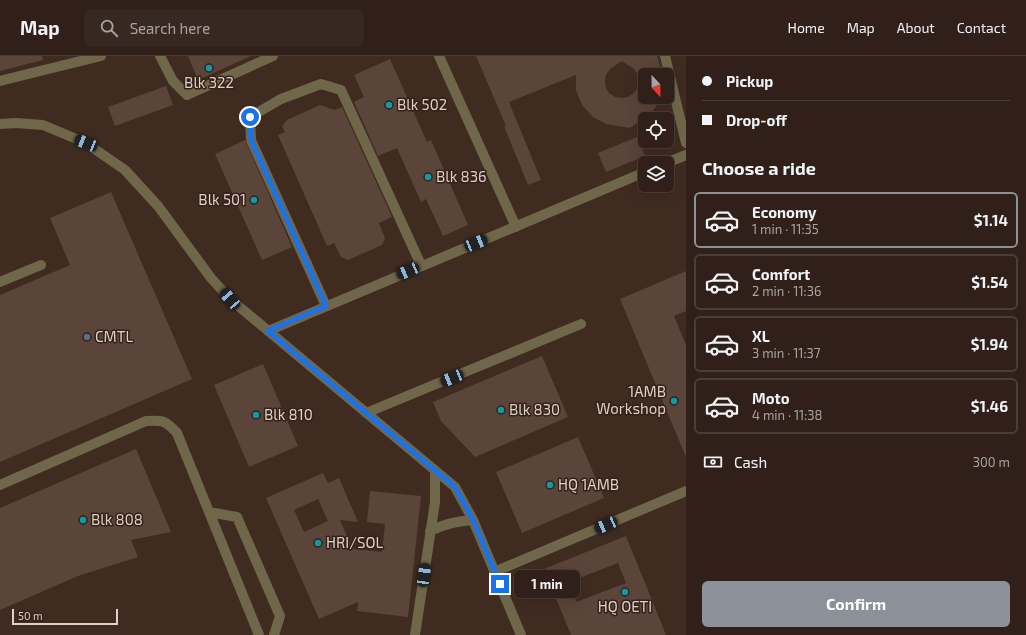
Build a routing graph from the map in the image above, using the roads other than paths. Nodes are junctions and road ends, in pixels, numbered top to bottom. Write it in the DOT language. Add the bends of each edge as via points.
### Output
graph roads {
  1 [pos="101,56"];
  2 [pos="160,56"];
  3 [pos="273,56"];
  4 [pos="439,56"];
  5 [pos="665,56"];
  6 [pos="0,81"];
  7 [pos="0,124"];
  8 [pos="686,143"];
  9 [pos="686,155"];
  10 [pos="674,160"];
  11 [pos="638,175"];
  12 [pos="516,226"];
  13 [pos="41,265"];
  14 [pos="421,266"];
  15 [pos="0,282"];
  16 [pos="326,306"];
  17 [pos="581,324"];
  18 [pos="268,331"];
  19 [pos="366,413"];
  20 [pos="435,471"];
  21 [pos="0,485"];
  22 [pos="686,491"];
  23 [pos="209,512"];
  24 [pos="473,520"];
  25 [pos="430,531"];
  26 [pos="494,572"];
  27 [pos="259,635"];
  28 [pos="274,635"];
  29 [pos="415,635"];
  30 [pos="521,635"];
  1 -- 6 [label="lane"];
  2 -- 3 [label="lane" via="173,81 187,95"];
  4 -- 12 [label="lane"];
  5 -- 8 [label="lane"];
  7 -- 18 [label="lane" via="43,125 86,143 125,170 158,206 211,278 230,299"];
  9 -- 10 [label="lane"];
  11 -- 12 [label="lane"];
  12 -- 14 [label="lane"];
  13 -- 15 [label="lane"];
  14 -- 16 [label="lane"];
  14 -- 16 [label="lane" via="341,90 320,84 282,99 250,117 251,140"];
  16 -- 18 [label="lane"];
  17 -- 19 [label="lane"];
  18 -- 19 [label="lane"];
  19 -- 20 [label="lane"];
  20 -- 24 [label="lane" via="455,487"];
  20 -- 25 [label="lane" via="435,502"];
  21 -- 23 [label="lane" via="146,421 158,420 168,423 176,433"];
  22 -- 26 [label="lane"];
  23 -- 27 [label="lane"];
  23 -- 28 [label="lane" via="237,517 280,616"];
  24 -- 25 [label="lane" via="455,521"];
  24 -- 26 [label="lane"];
  25 -- 29 [label="lane"];
  26 -- 30 [label="lane"];
}
